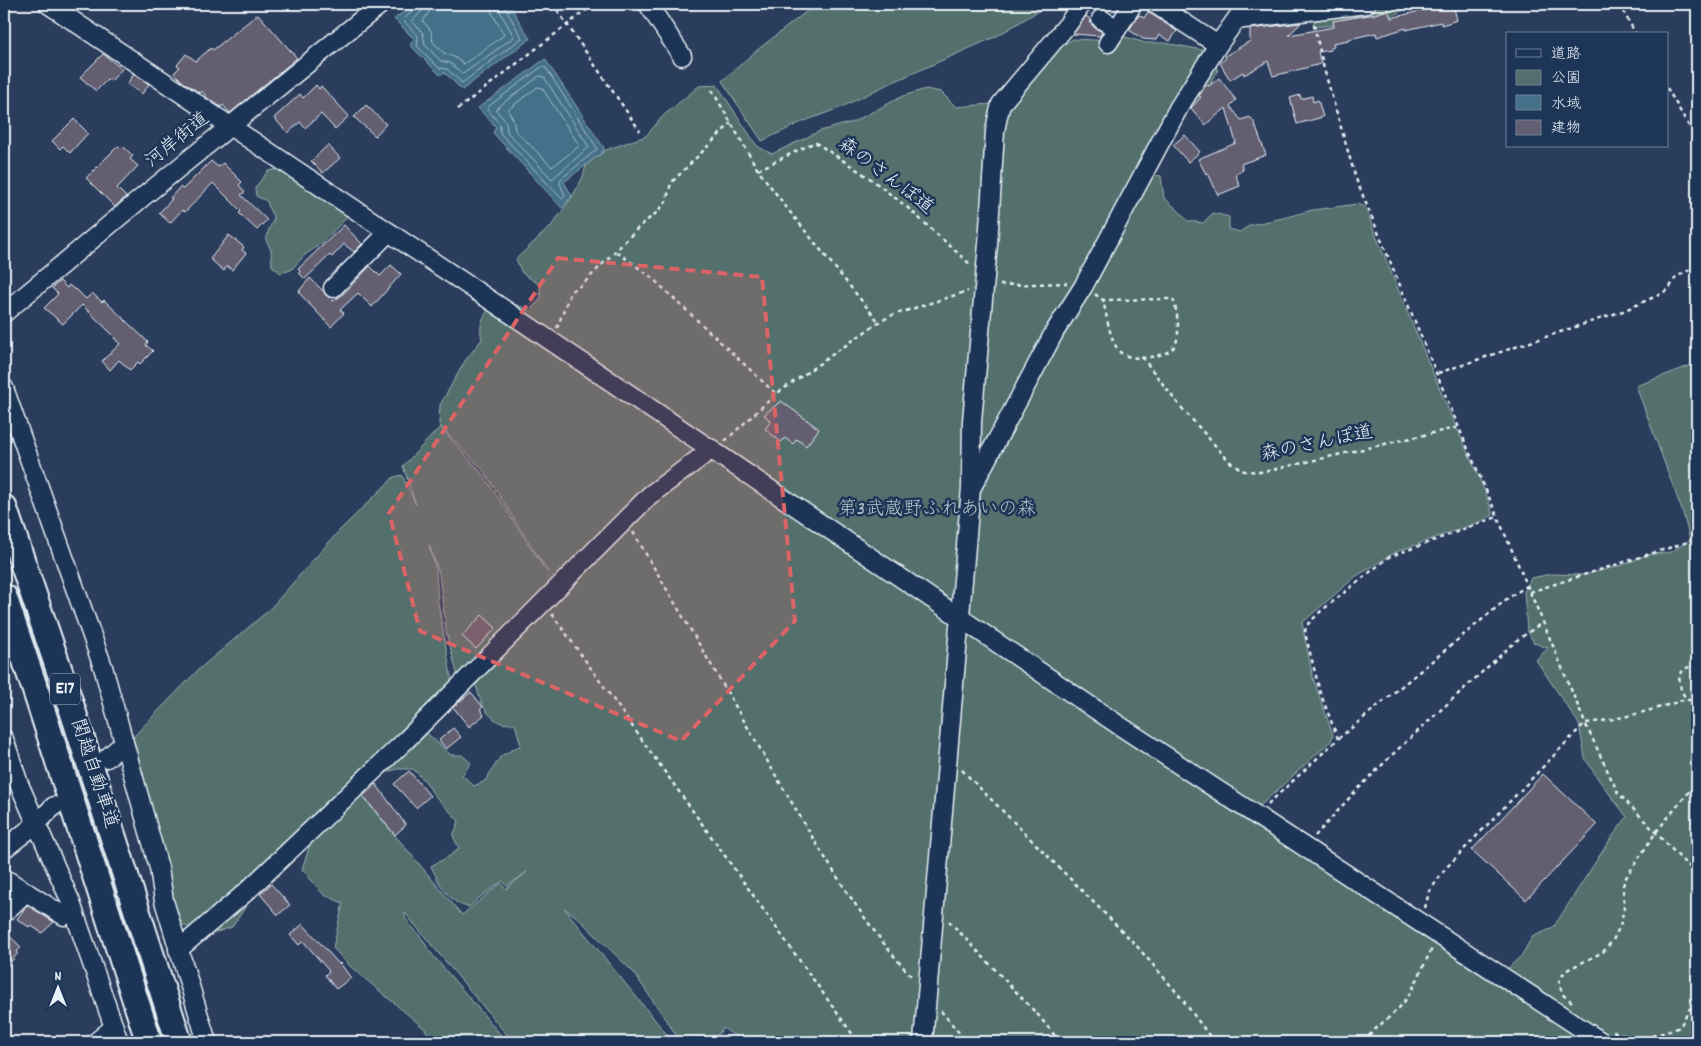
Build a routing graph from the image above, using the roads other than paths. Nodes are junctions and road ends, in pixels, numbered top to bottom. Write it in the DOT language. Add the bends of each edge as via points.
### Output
graph roads {
  1 [pos="48,4"];
  2 [pos="381,4"];
  3 [pos="648,4"];
  4 [pos="1082,4"];
  5 [pos="1133,4"];
  6 [pos="1155,4"];
  7 [pos="1247,4"];
  8 [pos="1366,4"];
  9 [pos="1102,19"];
  10 [pos="1236,20"];
  11 [pos="1218,45"];
  12 [pos="682,56"];
  13 [pos="231,125"];
  14 [pos="390,232"];
  15 [pos="332,288"];
  16 [pos="4,314"];
  17 [pos="4,388"];
  18 [pos="713,450"];
  19 [pos="971,488"];
  20 [pos="4,508"];
  21 [pos="4,597"];
  22 [pos="959,618"];
  23 [pos="4,739"];
  24 [pos="124,743"];
  25 [pos="107,758"];
  26 [pos="54,806"];
  27 [pos="36,824"];
  28 [pos="4,849"];
  29 [pos="4,878"];
  30 [pos="26,892"];
  31 [pos="4,913"];
  32 [pos="64,916"];
  33 [pos="178,950"];
  34 [pos="116,1035"];
  35 [pos="1606,1036"];
  36 [pos="96,1042"];
  37 [pos="149,1042"];
  38 [pos="179,1042"];
  39 [pos="207,1042"];
  40 [pos="923,1042"];
  1 -- 13 [label="street"];
  2 -- 13 [label="street, 河岸街道"];
  3 -- 12 [label="street"];
  4 -- 19 [label="street" via="1001,104 995,131 972,420"];
  5 -- 9 [label="street" via="1112,36"];
  6 -- 11 [label="street"];
  7 -- 10 [label="street"];
  8 -- 10 [label="street"];
  10 -- 11 [label="street"];
  11 -- 19 [label="street" via="1179,107"];
  13 -- 14 [label="street"];
  13 -- 16 [label="street, 河岸街道"];
  14 -- 15 [label="street"];
  14 -- 18 [label="street"];
  17 -- 24 [label="street" via="100,659"];
  18 -- 22 [label="street"];
  18 -- 33 [label="street" via="650,495 405,741 246,892"];
  19 -- 22 [label="street"];
  20 -- 38 [label="highway, 関越自動車道 / E17"];
  21 -- 37 [label="highway, 関越自動車道 / E17"];
  22 -- 35 [label="street" via="1430,929"];
  22 -- 40 [label="street"];
  23 -- 27 [label="street"];
  24 -- 25 [label="street"];
  24 -- 33 [label="street"];
  26 -- 27 [label="street"];
  27 -- 28 [label="street"];
  27 -- 34 [label="street" via="70,900"];
  29 -- 30 [label="street"];
  30 -- 31 [label="street"];
  30 -- 32 [label="street"];
  33 -- 39 [label="street"];
  34 -- 36 [label="street"];
}
